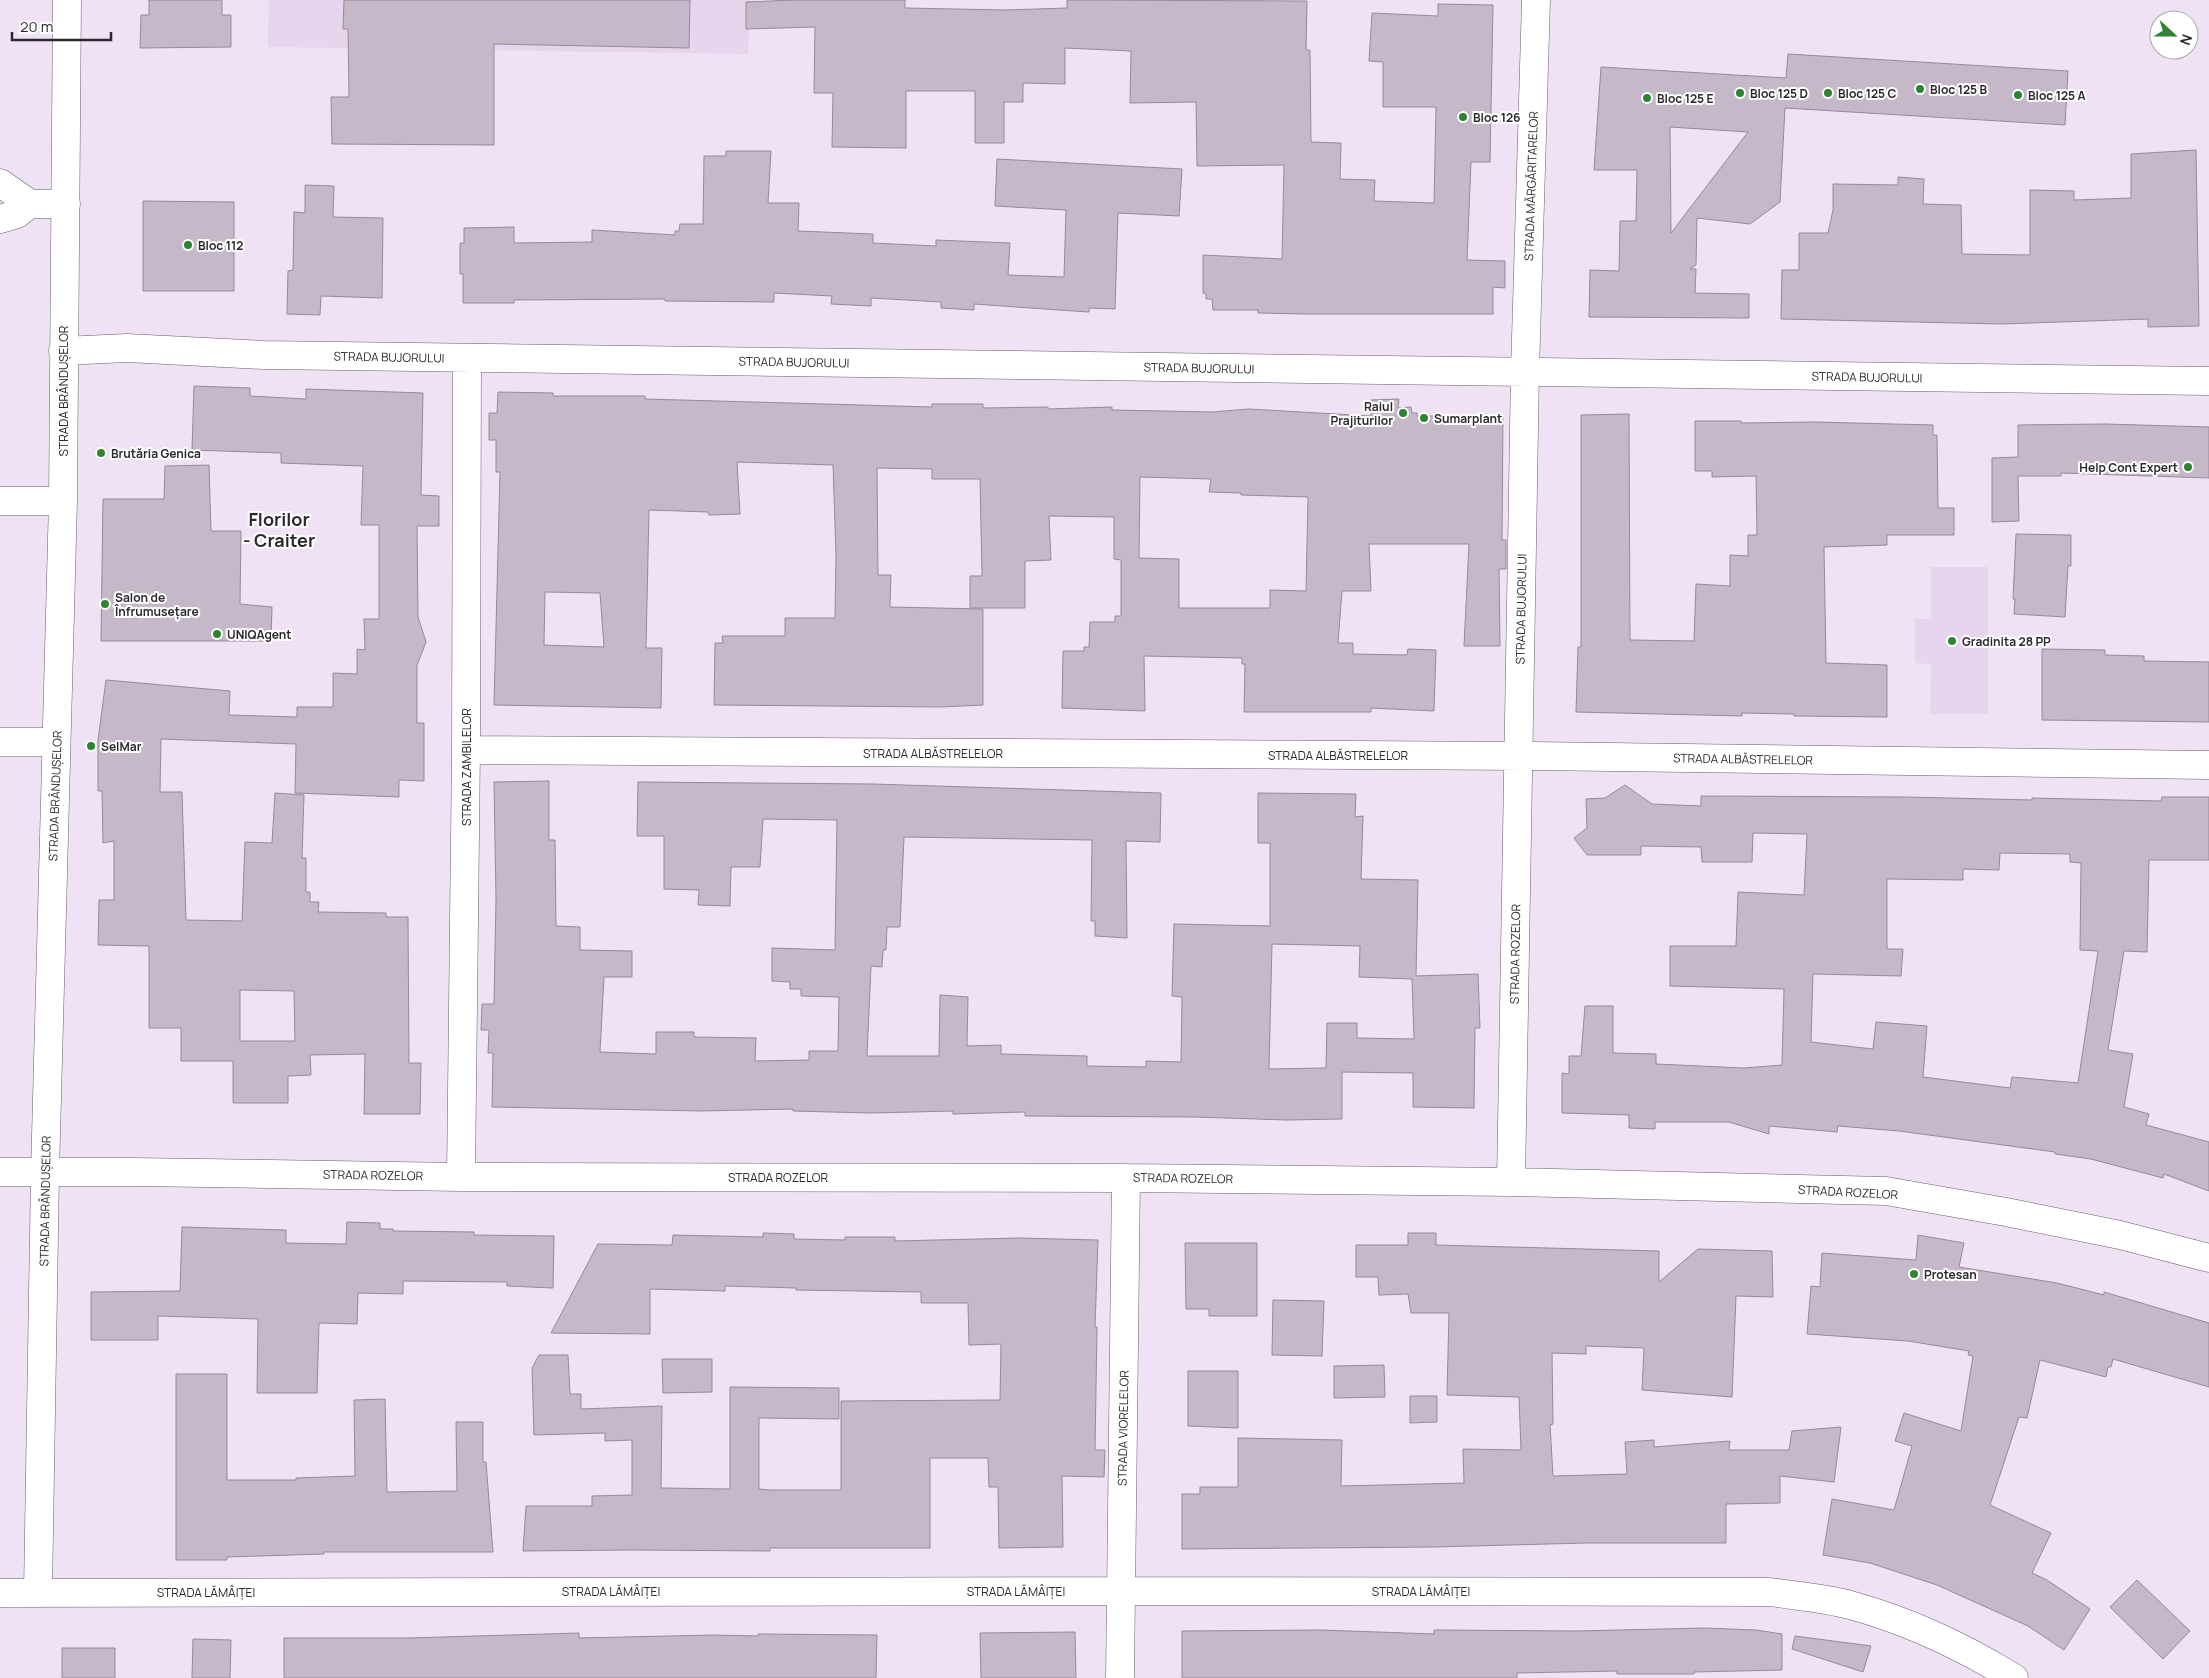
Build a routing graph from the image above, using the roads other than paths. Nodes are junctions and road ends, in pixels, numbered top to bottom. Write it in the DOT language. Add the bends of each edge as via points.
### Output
graph roads {
  1 [pos="67,0"];
  2 [pos="1536,0"];
  3 [pos="0,183"];
  4 [pos="30,204"];
  5 [pos="66,204"];
  6 [pos="0,219"];
  7 [pos="63,351"];
  8 [pos="467,358"];
  9 [pos="1525,372"];
  10 [pos="2209,381"];
  11 [pos="0,501"];
  12 [pos="63,501"];
  13 [pos="0,742"];
  14 [pos="56,742"];
  15 [pos="466,750"];
  16 [pos="1518,756"];
  17 [pos="2209,765"];
  18 [pos="0,1172"];
  19 [pos="45,1172"];
  20 [pos="461,1176"];
  21 [pos="1126,1178"];
  22 [pos="1511,1182"];
  23 [pos="2209,1258"];
  24 [pos="1121,1591"];
  25 [pos="38,1592"];
  26 [pos="0,1593"];
  27 [pos="1120,1678"];
  28 [pos="2014,1678"];
  1 -- 5 [label="street, STRADA BRÂNDUȘELOR"];
  2 -- 9 [label="street, STRADA MĂRGĂRITARELOR"];
  3 -- 4 [label="street"];
  4 -- 5 [label="street"];
  4 -- 6 [label="street" via="17,214"];
  5 -- 7 [label="street, STRADA BRÂNDUȘELOR"];
  7 -- 8 [label="street, STRADA BUJORULUI" via="127,348 263,356"];
  7 -- 12 [label="street, STRADA BRÂNDUȘELOR"];
  8 -- 9 [label="street, STRADA BUJORULUI"];
  8 -- 15 [label="street, STRADA ZAMBILELOR"];
  9 -- 10 [label="street, STRADA BUJORULUI"];
  9 -- 16 [label="street, STRADA BUJORULUI"];
  11 -- 12 [label="street"];
  12 -- 14 [label="street, STRADA BRÂNDUȘELOR"];
  13 -- 14 [label="street"];
  14 -- 19 [label="street, STRADA BRÂNDUȘELOR"];
  15 -- 16 [label="street, STRADA ALBĂSTRELELOR"];
  15 -- 20 [label="street, STRADA ZAMBILELOR"];
  16 -- 17 [label="street, STRADA ALBĂSTRELELOR"];
  16 -- 22 [label="street, STRADA ROZELOR"];
  18 -- 19 [label="street, STRADA ROZELOR"];
  19 -- 20 [label="street, STRADA ROZELOR"];
  19 -- 25 [label="street, STRADA BRÂNDUȘELOR"];
  20 -- 21 [label="street, STRADA ROZELOR"];
  21 -- 22 [label="street, STRADA ROZELOR"];
  21 -- 24 [label="street, STRADA VIORELELOR"];
  22 -- 23 [label="street, STRADA ROZELOR" via="1886,1191 2120,1235"];
  24 -- 25 [label="street, STRADA LĂMÂIȚEI"];
  24 -- 27 [label="street, STRADA VIORELELOR"];
  24 -- 28 [label="street, STRADA LĂMÂIȚEI" via="1770,1592 1848,1604 1893,1618 1941,1637"];
  25 -- 26 [label="street, STRADA LĂMÂIȚEI"];
}
